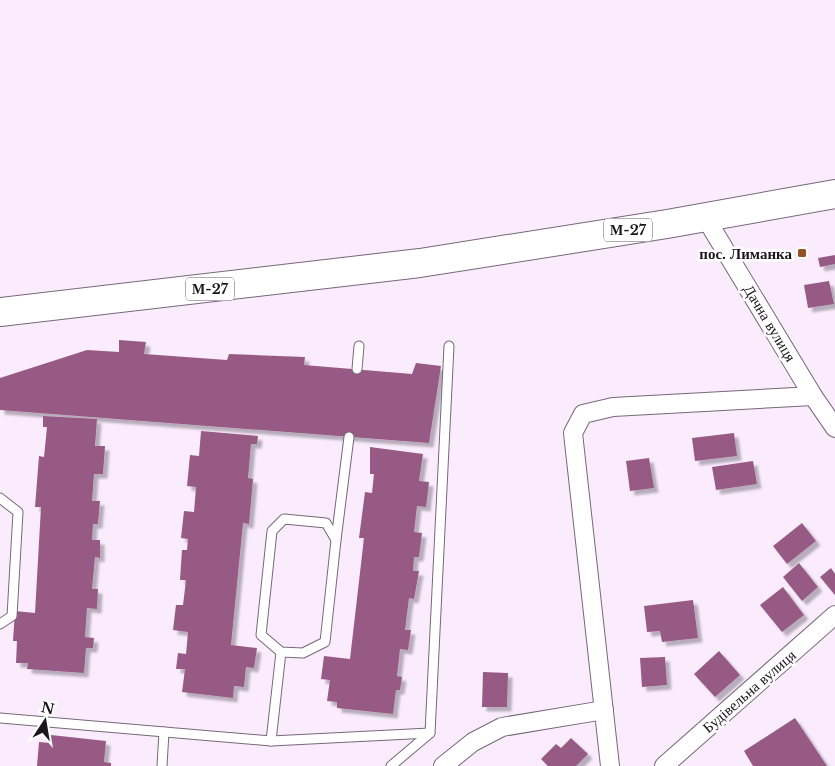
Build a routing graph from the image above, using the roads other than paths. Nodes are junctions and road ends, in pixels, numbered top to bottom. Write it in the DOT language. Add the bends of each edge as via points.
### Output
graph roads {
  1 [pos="835,194"];
  2 [pos="706,217"];
  3 [pos="0,312"];
  4 [pos="359,346"];
  5 [pos="449,346"];
  6 [pos="357,369"];
  7 [pos="813,396"];
  8 [pos="835,428"];
  9 [pos="349,437"];
  10 [pos="0,498"];
  11 [pos="336,540"];
  12 [pos="835,615"];
  13 [pos="0,624"];
  14 [pos="281,652"];
  15 [pos="604,710"];
  16 [pos="0,718"];
  17 [pos="164,732"];
  18 [pos="430,733"];
  19 [pos="271,741"];
  20 [pos="162,766"];
  21 [pos="392,766"];
  22 [pos="443,766"];
  23 [pos="610,766"];
  24 [pos="664,766"];
  1 -- 2 [label="main road, М-27"];
  2 -- 3 [label="main road, М-27" via="420,263"];
  2 -- 7 [label="street, Дачна вулиця"];
  4 -- 6 [label="lane"];
  5 -- 18 [label="lane"];
  7 -- 8 [label="street, Дачна вулиця"];
  7 -- 15 [label="street" via="613,407 583,414 573,433"];
  9 -- 11 [label="lane"];
  10 -- 13 [label="lane" via="18,512 12,616"];
  11 -- 14 [label="lane" via="325,642 303,654"];
  11 -- 14 [label="lane" via="326,522 284,519 272,531 261,636"];
  12 -- 24 [label="street, Будівельна вулиця"];
  14 -- 19 [label="lane"];
  15 -- 22 [label="street" via="502,728 473,742"];
  15 -- 23 [label="street"];
  16 -- 17 [label="lane"];
  17 -- 19 [label="lane"];
  17 -- 20 [label="lane"];
  18 -- 19 [label="lane"];
  18 -- 21 [label="lane"];
}
